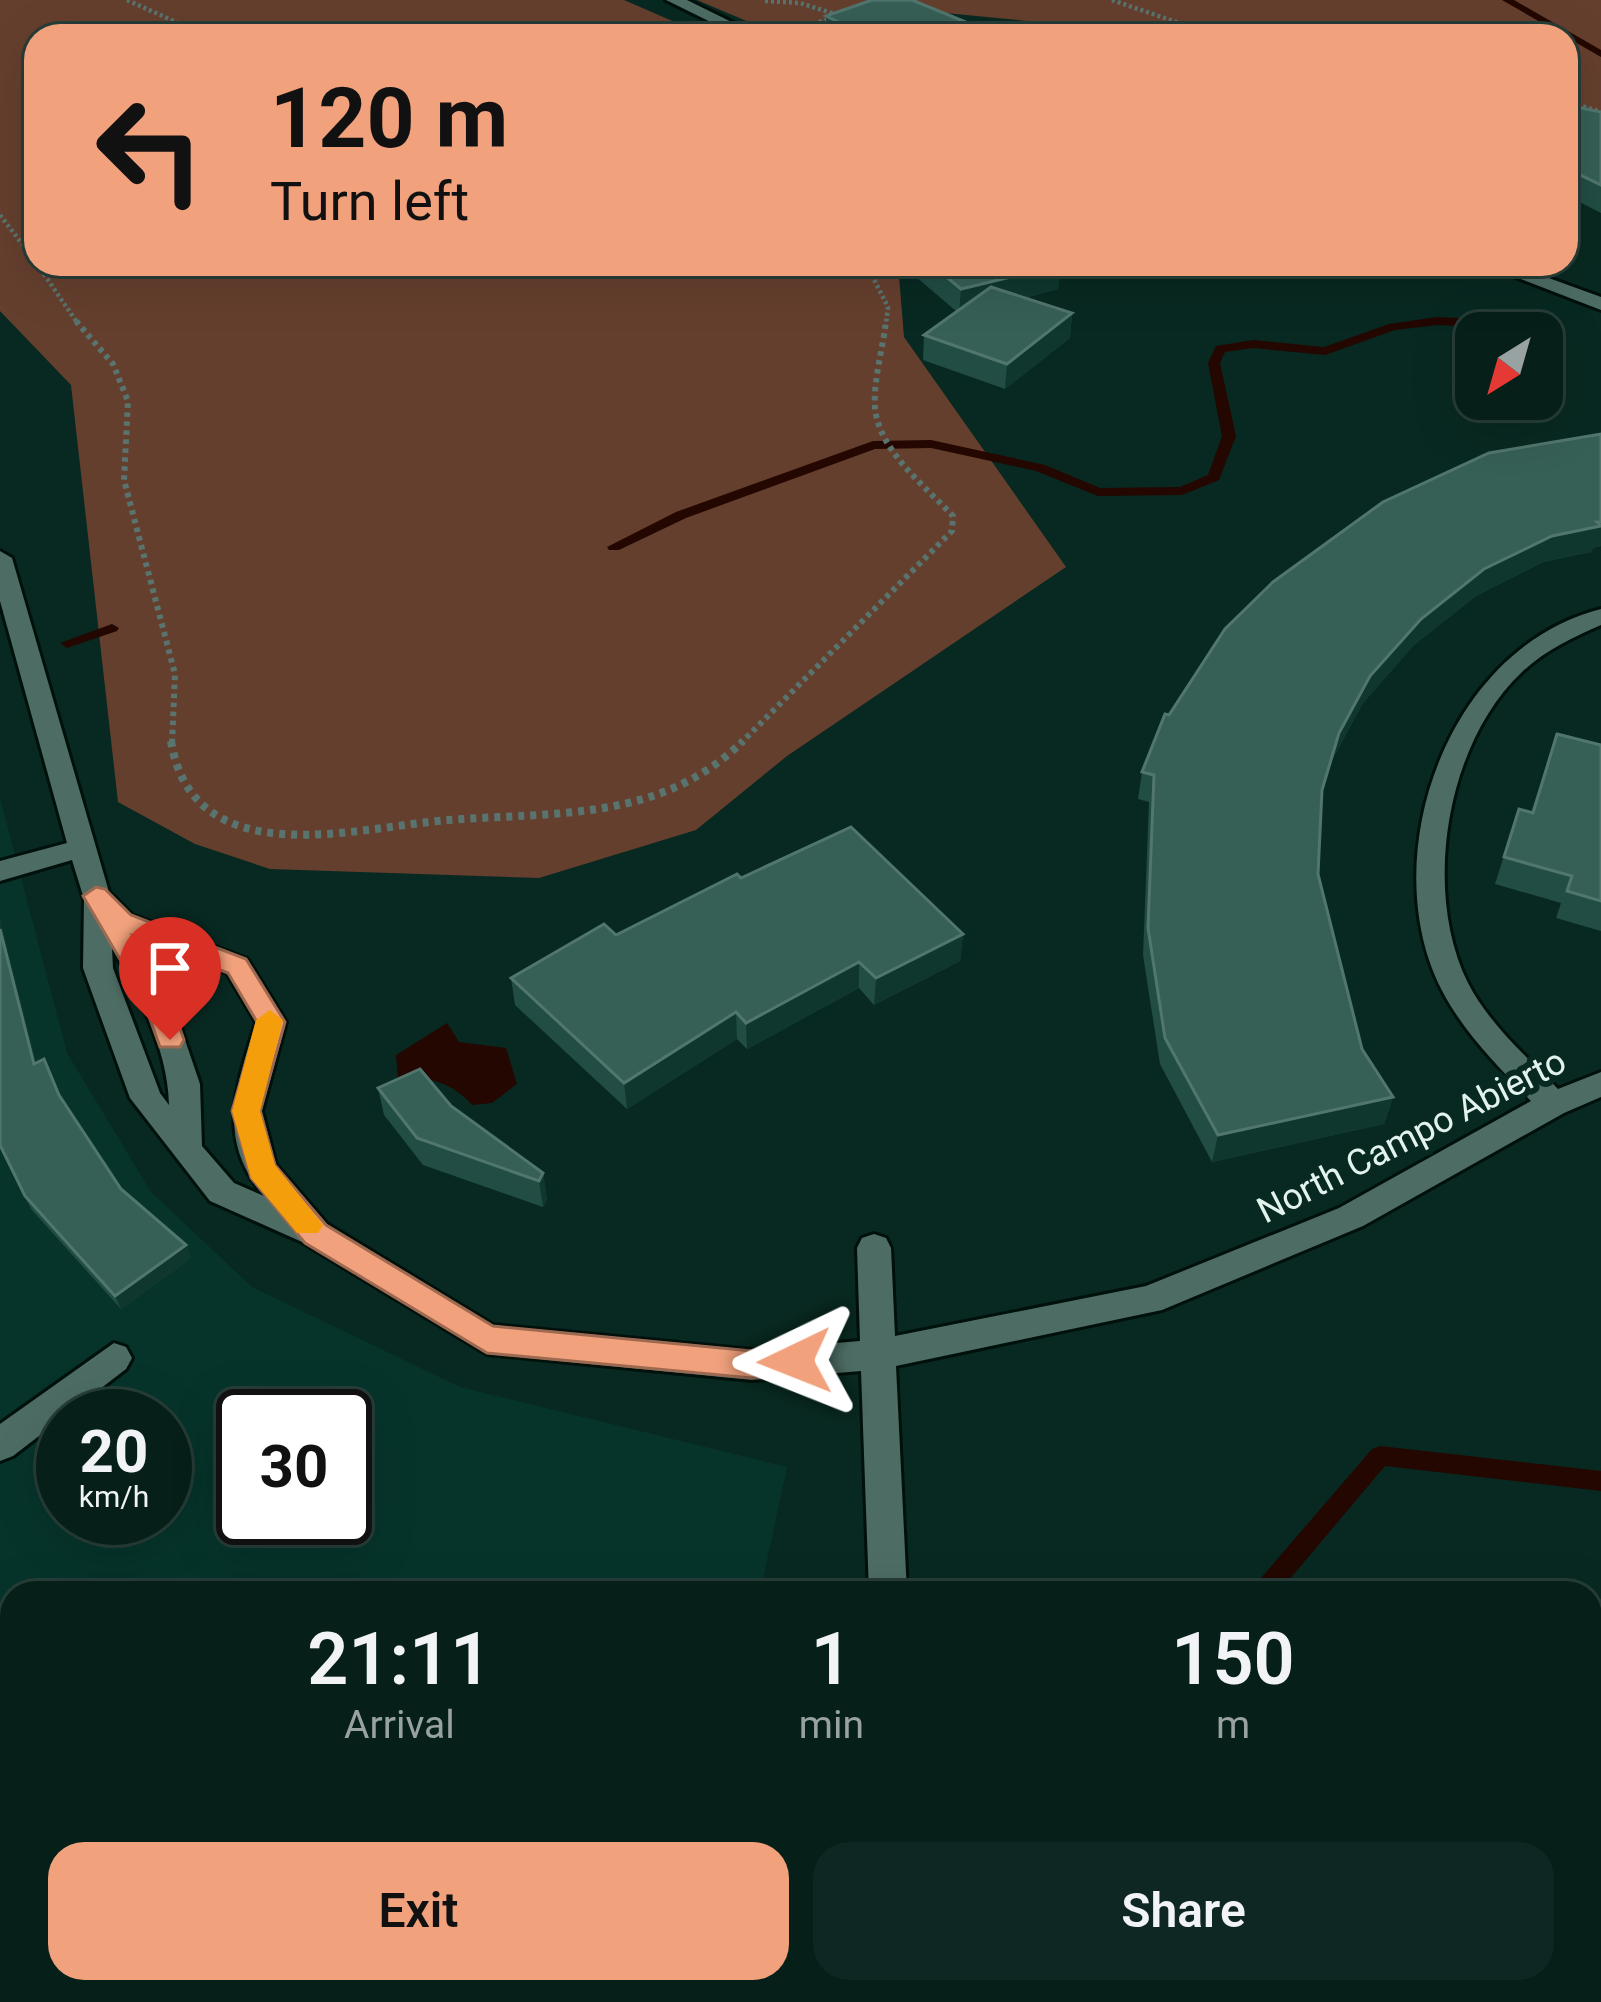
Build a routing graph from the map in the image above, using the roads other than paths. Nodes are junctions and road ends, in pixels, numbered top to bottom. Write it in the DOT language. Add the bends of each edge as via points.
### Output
graph roads {
  1 [pos="674,0"];
  2 [pos="726,24"];
  3 [pos="1525,276"];
  4 [pos="1601,304"];
  5 [pos="0,558"];
  6 [pos="1601,616"];
  7 [pos="82,848"];
  8 [pos="0,872"];
  9 [pos="96,896"];
  10 [pos="1601,1084"];
  11 [pos="1553,1104"];
  12 [pos="185,1150"];
  13 [pos="315,1234"];
  14 [pos="874,1248"];
  15 [pos="880,1354"];
  16 [pos="114,1358"];
  17 [pos="0,1445"];
  18 [pos="888,1581"];
  1 -- 2 [label="street"];
  3 -- 4 [label="street"];
  5 -- 7 [label="street"];
  6 -- 11 [label="street" via="1510,668 1468,729 1432,831 1429,891 1443,958 1470,1015"];
  7 -- 8 [label="street"];
  7 -- 9 [label="street"];
  9 -- 12 [label="street" via="155,996 184,1084"];
  9 -- 12 [label="street" via="98,968 146,1098"];
  9 -- 13 [label="street, North Campo Abierto" via="122,922 237,966 271,1022 246,1111 261,1170"];
  10 -- 11 [label="street, North Campo Abierto"];
  11 -- 15 [label="street, North Campo Abierto" via="1351,1217 1150,1300"];
  12 -- 13 [label="street" via="223,1192"];
  13 -- 15 [label="street, North Campo Abierto" via="487,1339 752,1365"];
  14 -- 15 [label="street"];
  15 -- 18 [label="street"];
  16 -- 17 [label="street"];
}
